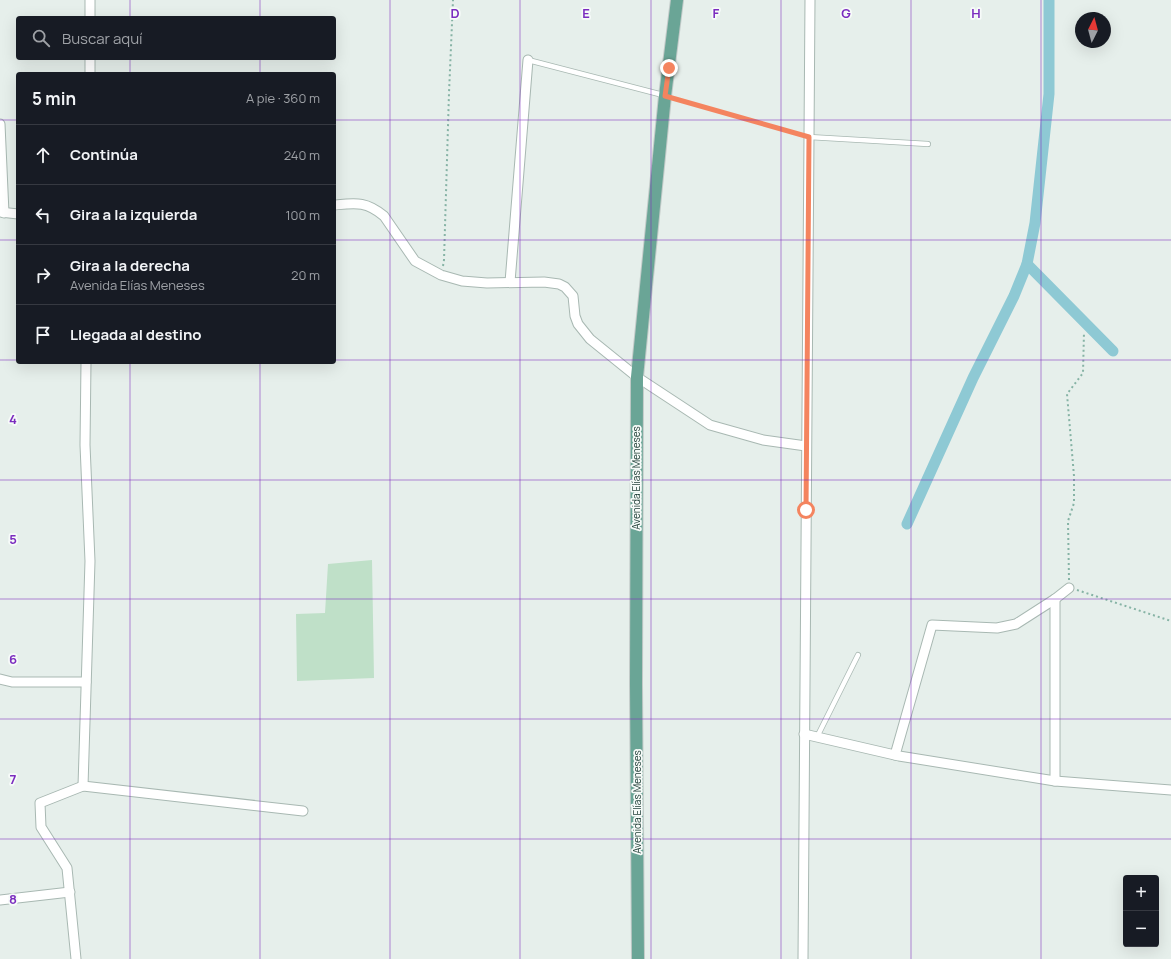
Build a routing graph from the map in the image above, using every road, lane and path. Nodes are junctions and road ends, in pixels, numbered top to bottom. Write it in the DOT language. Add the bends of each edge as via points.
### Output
graph roads {
  1 [pos="90,0"];
  2 [pos="453,0"];
  3 [pos="678,0"];
  4 [pos="810,0"];
  5 [pos="90,16"];
  6 [pos="90,60"];
  7 [pos="528,60"];
  8 [pos="90,72"];
  9 [pos="665,96"];
  10 [pos="0,124"];
  11 [pos="809,137"];
  12 [pos="928,144"];
  13 [pos="336,204"];
  14 [pos="2,213"];
  15 [pos="16,214"];
  16 [pos="441,275"];
  17 [pos="510,282"];
  18 [pos="1084,332"];
  19 [pos="86,364"];
  20 [pos="637,377"];
  21 [pos="806,446"];
  22 [pos="1069,588"];
  23 [pos="1056,599"];
  24 [pos="1171,621"];
  25 [pos="858,655"];
  26 [pos="0,679"];
  27 [pos="86,682"];
  28 [pos="804,734"];
  29 [pos="817,737"];
  30 [pos="895,755"];
  31 [pos="1055,781"];
  32 [pos="83,786"];
  33 [pos="1171,790"];
  34 [pos="303,811"];
  35 [pos="70,892"];
  36 [pos="0,900"];
  37 [pos="76,959"];
  38 [pos="638,959"];
  39 [pos="803,959"];
  1 -- 5 [label="street"];
  2 -- 16 [label="path" via="444,260"];
  3 -- 9 [label="main road, Avenida Elías Meneses"];
  4 -- 11 [label="street"];
  6 -- 8 [label="street"];
  7 -- 9 [label="lane"];
  7 -- 17 [label="street"];
  9 -- 11 [label="path"];
  9 -- 20 [label="main road, Avenida Elías Meneses"];
  10 -- 14 [label="street"];
  11 -- 12 [label="lane"];
  11 -- 21 [label="street"];
  13 -- 16 [label="street" via="358,203 371,206 384,216 415,261"];
  14 -- 15 [label="street"];
  16 -- 17 [label="street" via="462,281"];
  17 -- 20 [label="street" via="544,282 565,287 573,296 578,324 590,339"];
  18 -- 22 [label="path" via="1083,372 1067,394 1074,476 1074,503 1068,521"];
  19 -- 27 [label="street" via="85,445 90,561"];
  20 -- 21 [label="street" via="710,425 763,440"];
  20 -- 38 [label="main road, Avenida Elías Meneses"];
  21 -- 28 [label="street"];
  22 -- 23 [label="street"];
  22 -- 24 [label="path"];
  23 -- 30 [label="street" via="1016,624 1004,627 932,626"];
  23 -- 31 [label="street"];
  25 -- 29 [label="lane"];
  26 -- 27 [label="street" via="12,682"];
  27 -- 32 [label="street"];
  28 -- 29 [label="street"];
  28 -- 39 [label="street"];
  29 -- 30 [label="street"];
  30 -- 31 [label="street"];
  31 -- 33 [label="street"];
  32 -- 34 [label="street"];
  32 -- 35 [label="street" via="40,803 41,827 67,868"];
  35 -- 36 [label="street"];
  35 -- 37 [label="street"];
}
